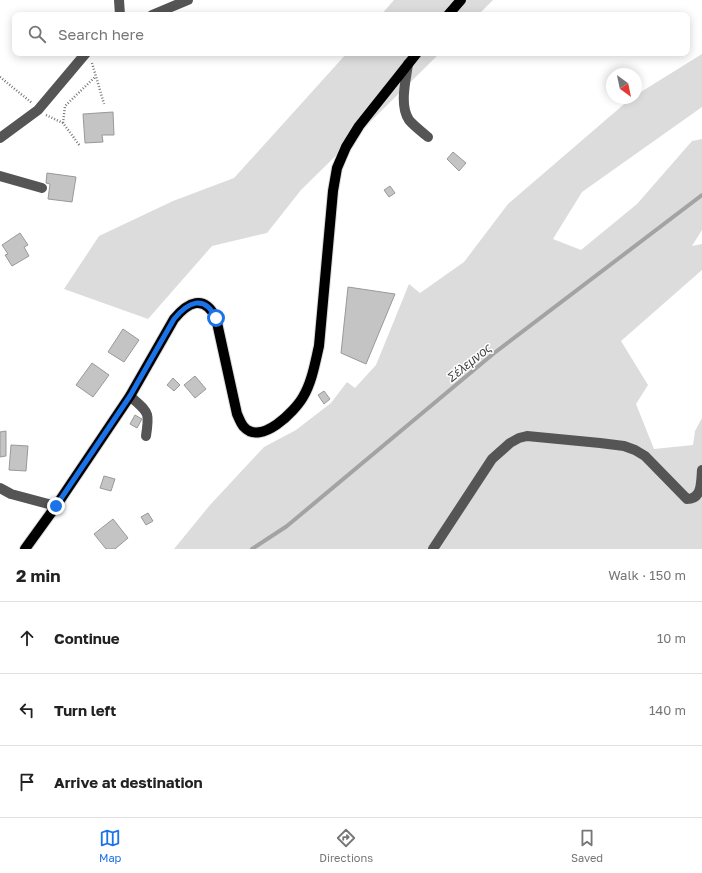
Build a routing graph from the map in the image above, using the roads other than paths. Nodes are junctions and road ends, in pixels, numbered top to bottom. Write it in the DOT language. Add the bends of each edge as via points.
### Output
graph roads {
  1 [pos="120,0"];
  2 [pos="188,0"];
  3 [pos="461,0"];
  4 [pos="120,12"];
  5 [pos="159,12"];
  6 [pos="451,12"];
  7 [pos="89,56"];
  8 [pos="415,56"];
  9 [pos="408,64"];
  10 [pos="428,137"];
  11 [pos="0,138"];
  12 [pos="0,176"];
  13 [pos="42,188"];
  14 [pos="130,396"];
  15 [pos="146,436"];
  16 [pos="702,470"];
  17 [pos="0,488"];
  18 [pos="56,506"];
  19 [pos="25,549"];
  20 [pos="433,549"];
  1 -- 4 [label="street"];
  2 -- 5 [label="street"];
  3 -- 6 [label="main road"];
  7 -- 11 [label="street" via="38,110"];
  8 -- 9 [label="main road"];
  9 -- 10 [label="street" via="404,103 406,112 409,119"];
  9 -- 14 [label="main road" via="359,126 337,168 319,346 311,378 303,397 293,410 279,424 266,431 255,433 244,428 237,414 216,318 207,306 194,303 182,309 174,319"];
  12 -- 13 [label="street"];
  14 -- 15 [label="street" via="149,418"];
  14 -- 18 [label="main road"];
  16 -- 20 [label="street" via="700,492 697,497 687,499 646,456 624,446 527,436 519,438 492,459"];
  17 -- 18 [label="street" via="11,494"];
  18 -- 19 [label="main road"];
}
